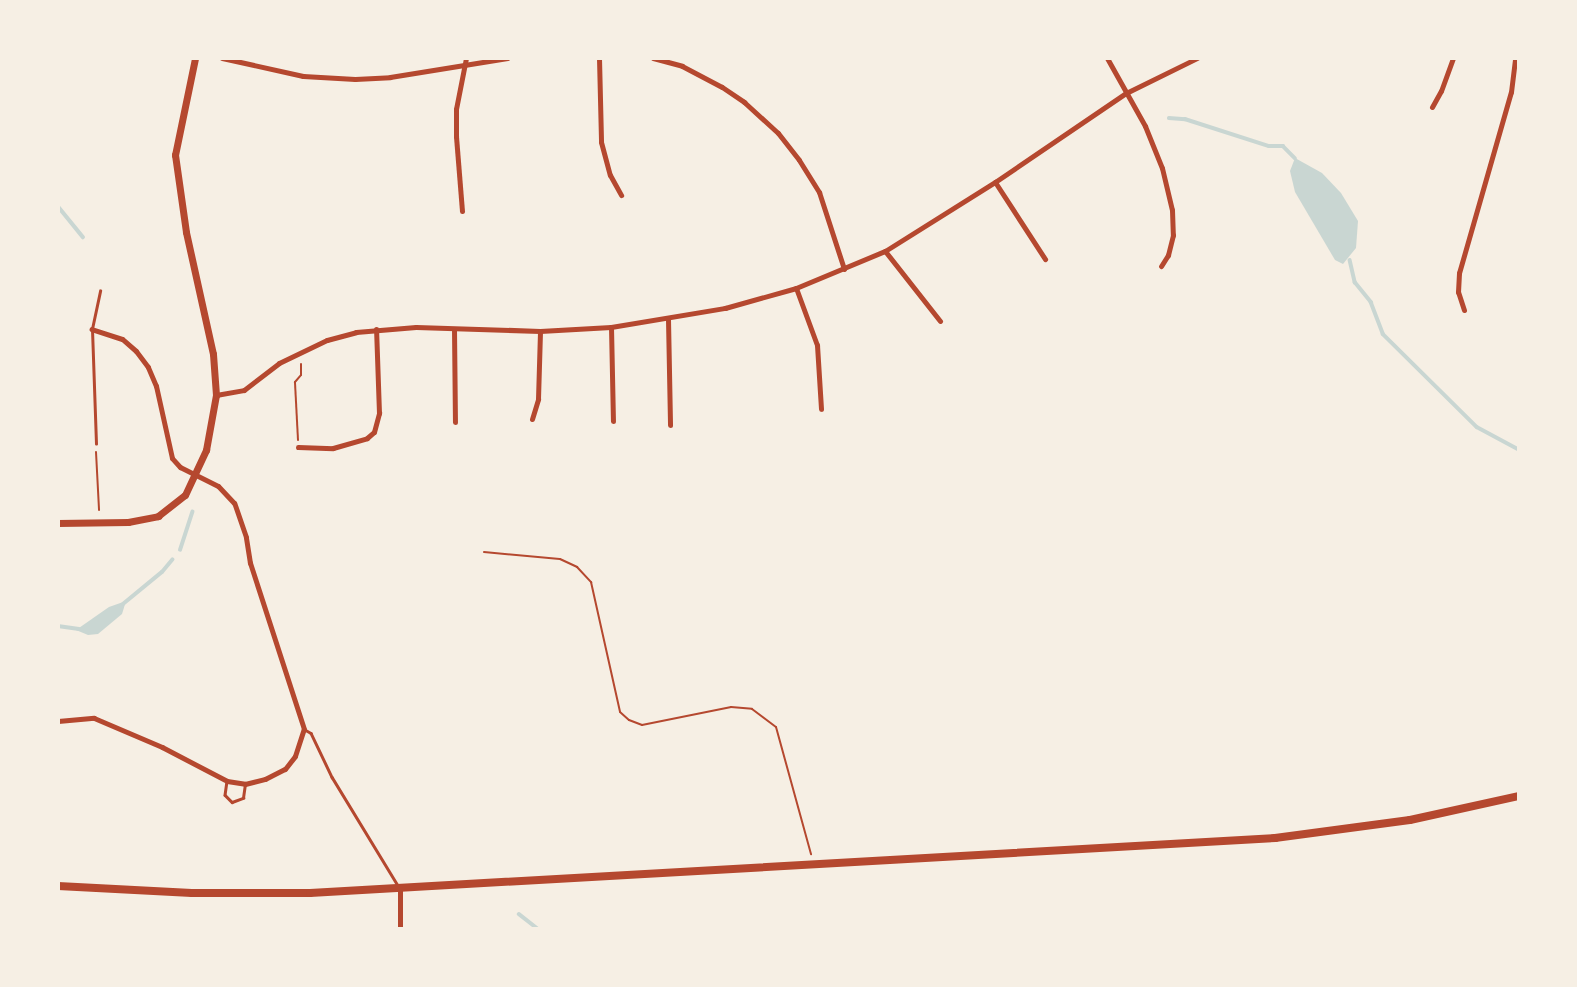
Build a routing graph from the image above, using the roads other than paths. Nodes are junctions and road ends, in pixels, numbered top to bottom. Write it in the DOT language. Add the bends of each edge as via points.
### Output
graph roads {
  1 [pos="195,58"];
  2 [pos="222,58"];
  3 [pos="466,58"];
  4 [pos="507,58"];
  5 [pos="599,58"];
  6 [pos="653,58"];
  7 [pos="1107,58"];
  8 [pos="1197,58"];
  9 [pos="1452,58"];
  10 [pos="1515,58"];
  11 [pos="464,66"];
  12 [pos="1126,93"];
  13 [pos="1432,107"];
  14 [pos="995,182"];
  15 [pos="621,195"];
  16 [pos="462,211"];
  17 [pos="885,251"];
  18 [pos="1045,259"];
  19 [pos="1161,266"];
  20 [pos="844,269"];
  21 [pos="796,288"];
  22 [pos="100,291"];
  23 [pos="1464,310"];
  24 [pos="668,319"];
  25 [pos="940,321"];
  26 [pos="611,327"];
  27 [pos="92,329"];
  28 [pos="376,329"];
  29 [pos="454,330"];
  30 [pos="540,331"];
  31 [pos="216,395"];
  32 [pos="821,409"];
  33 [pos="532,419"];
  34 [pos="613,421"];
  35 [pos="455,422"];
  36 [pos="670,425"];
  37 [pos="96,444"];
  38 [pos="298,447"];
  39 [pos="197,474"];
  40 [pos="58,523"];
  41 [pos="58,721"];
  42 [pos="304,729"];
  43 [pos="227,781"];
  44 [pos="246,784"];
  45 [pos="1519,796"];
  46 [pos="58,886"];
  47 [pos="400,889"];
  48 [pos="400,929"];
  1 -- 31 [label="street" via="176,155 186,232 213,354"];
  2 -- 11 [label="street" via="323,78 390,77"];
  3 -- 11 [label="street"];
  4 -- 11 [label="street"];
  5 -- 15 [label="street" via="601,142"];
  6 -- 20 [label="street" via="682,66 722,87 778,133 819,191"];
  7 -- 12 [label="street"];
  8 -- 12 [label="street"];
  9 -- 13 [label="street"];
  10 -- 23 [label="street" via="1511,92 1459,273 1458,292"];
  11 -- 16 [label="street" via="456,109"];
  12 -- 14 [label="street"];
  12 -- 19 [label="street" via="1162,168 1172,210 1173,235"];
  14 -- 17 [label="street"];
  14 -- 18 [label="street"];
  17 -- 20 [label="street"];
  17 -- 25 [label="street"];
  20 -- 21 [label="street"];
  21 -- 24 [label="street"];
  21 -- 32 [label="street" via="817,345"];
  22 -- 27 [label="lane"];
  24 -- 26 [label="street"];
  24 -- 36 [label="street"];
  26 -- 30 [label="street"];
  26 -- 34 [label="street"];
  27 -- 37 [label="lane"];
  27 -- 39 [label="street" via="122,338 148,367 172,458"];
  28 -- 29 [label="street"];
  28 -- 31 [label="street" via="327,340 279,363 244,390"];
  28 -- 38 [label="street" via="379,413 374,432 333,447"];
  29 -- 30 [label="street"];
  29 -- 35 [label="street"];
  30 -- 33 [label="street" via="538,399"];
  31 -- 39 [label="street"];
  39 -- 40 [label="street" via="185,495 158,516 128,523"];
  39 -- 42 [label="street" via="218,486 234,503"];
  41 -- 43 [label="street" via="83,718 106,722"];
  42 -- 44 [label="street" via="285,769"];
  42 -- 47 [label="lane"];
  43 -- 44 [label="street"];
  43 -- 44 [label="lane" via="225,795 232,802 243,799"];
  45 -- 47 [label="main road" via="1410,820 1275,838"];
  46 -- 47 [label="main road" via="192,893"];
  47 -- 48 [label="street"];
}
